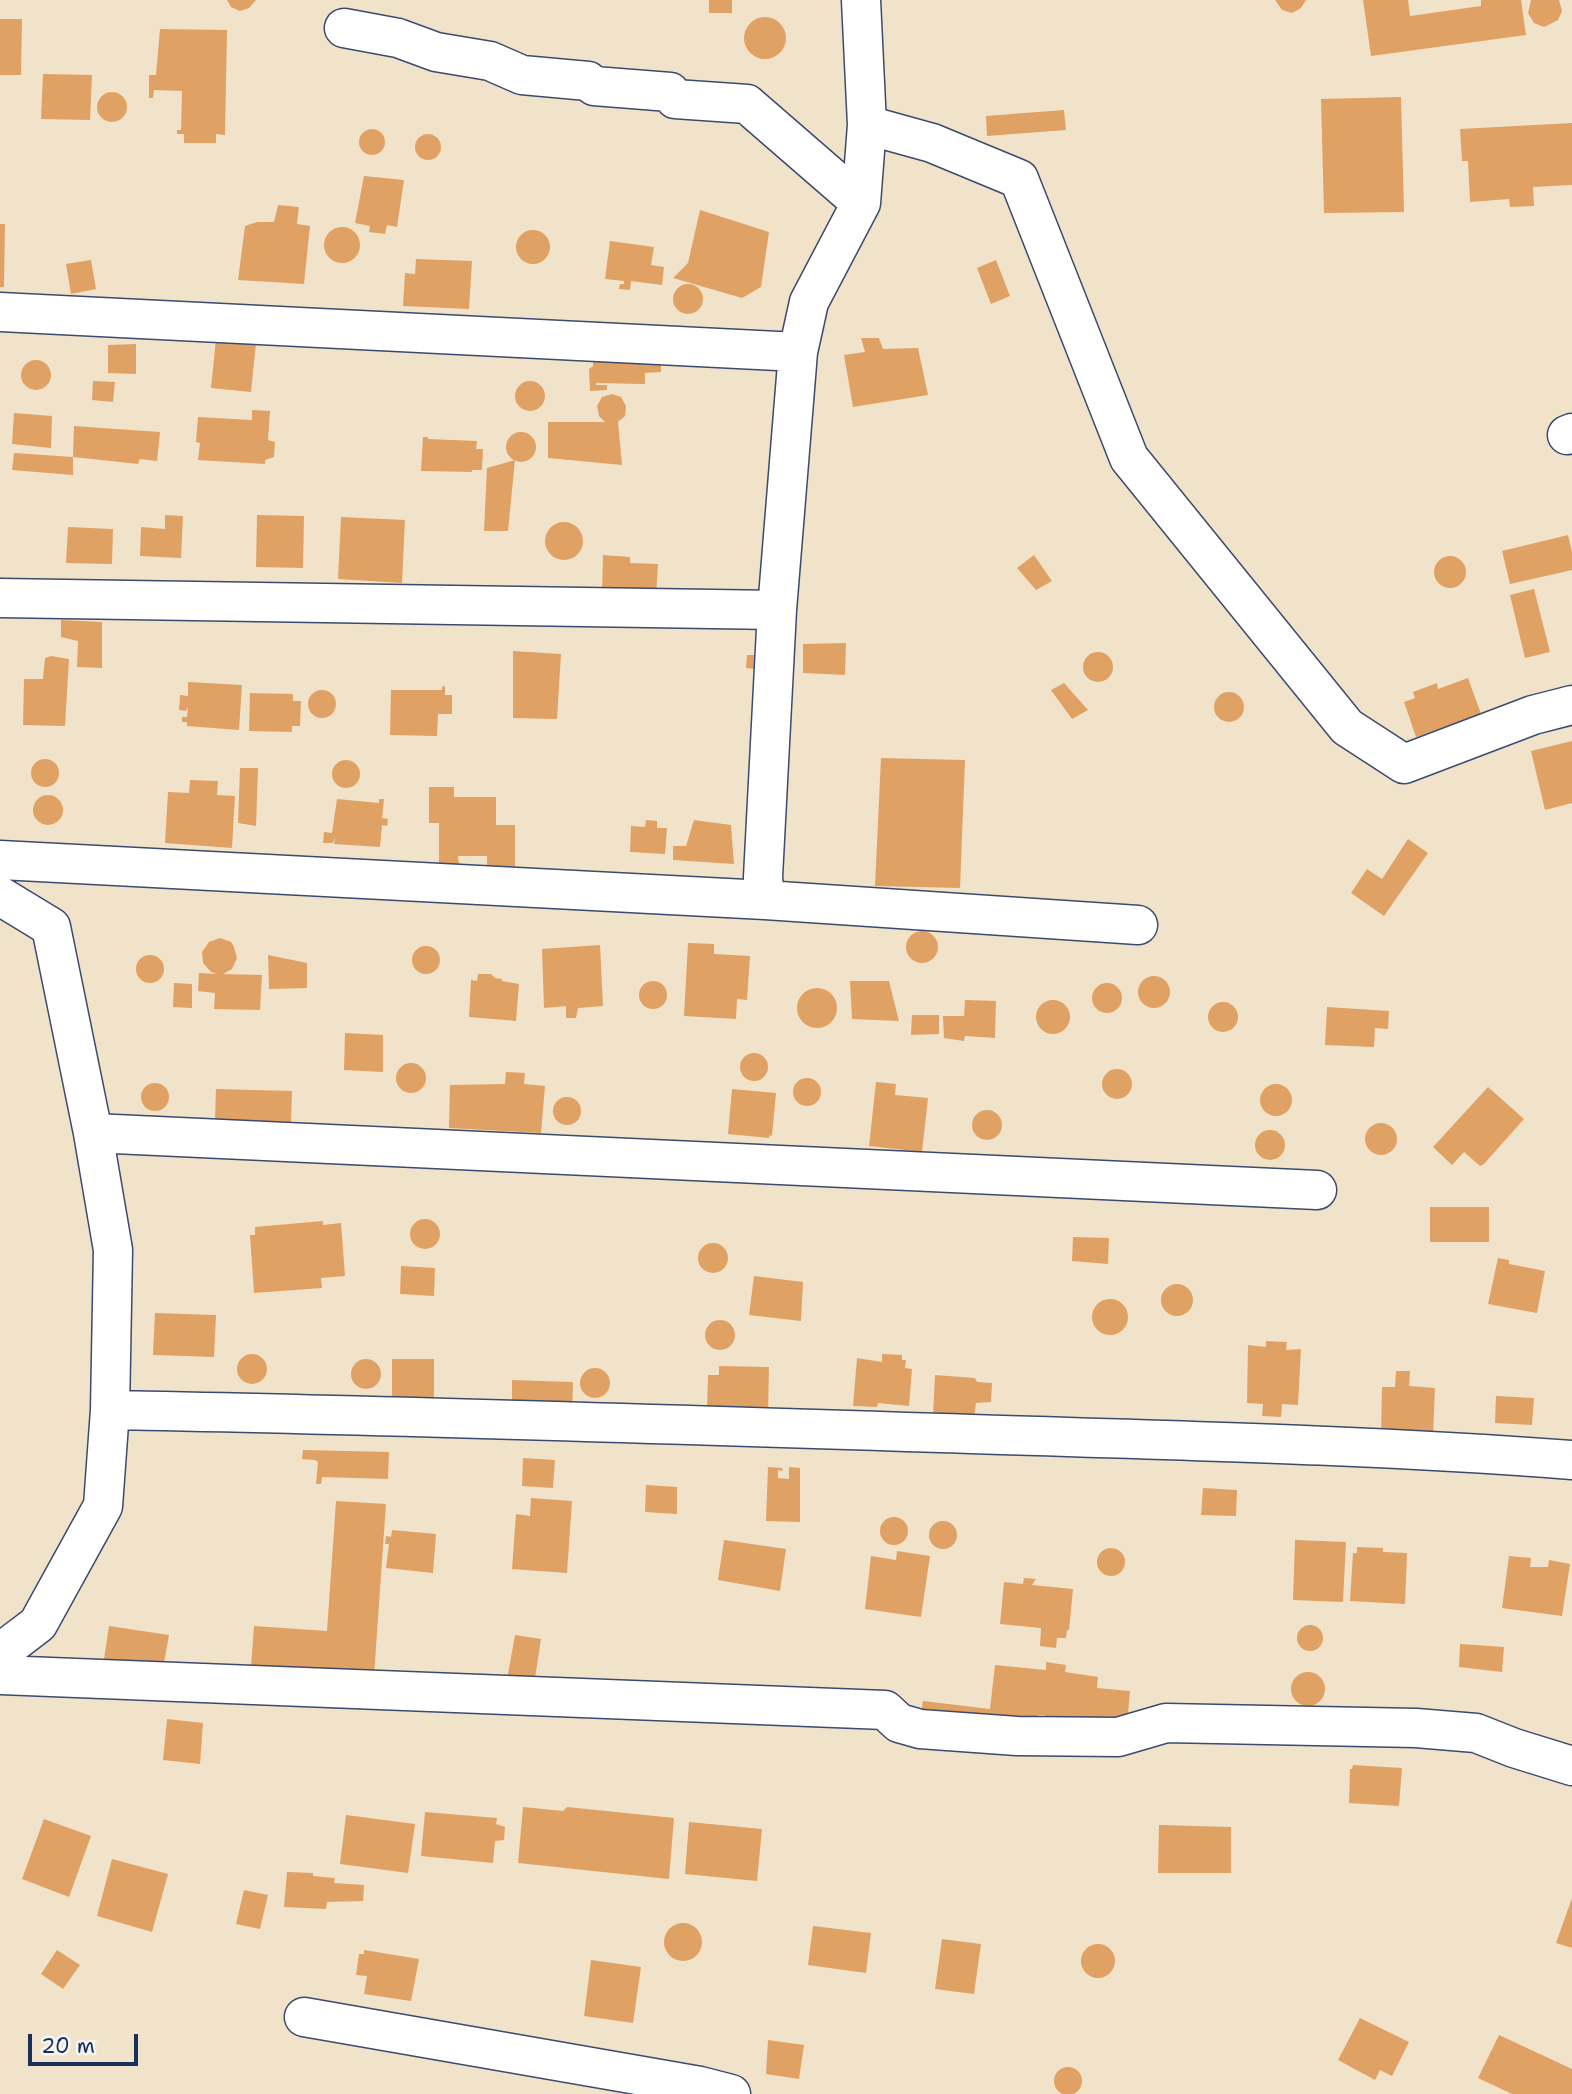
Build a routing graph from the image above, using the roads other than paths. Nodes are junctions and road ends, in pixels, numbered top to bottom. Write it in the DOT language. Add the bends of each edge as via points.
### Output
graph roads {
  1 [pos="861,0"];
  2 [pos="344,28"];
  3 [pos="867,125"];
  4 [pos="861,203"];
  5 [pos="0,312"];
  6 [pos="798,352"];
  7 [pos="0,598"];
  8 [pos="777,610"];
  9 [pos="1572,705"];
  10 [pos="0,860"];
  11 [pos="0,896"];
  12 [pos="765,900"];
  13 [pos="1138,925"];
  14 [pos="93,1132"];
  15 [pos="1317,1191"];
  16 [pos="110,1410"];
  17 [pos="1572,1460"];
  18 [pos="0,1653"];
  19 [pos="0,1675"];
  20 [pos="1572,1766"];
  21 [pos="304,2017"];
  22 [pos="731,2094"];
  1 -- 3 [label="street"];
  2 -- 4 [label="street" via="490,61 522,75 670,92 675,99 747,104"];
  3 -- 4 [label="street"];
  3 -- 9 [label="street" via="932,143 1019,179 1129,458 1347,727 1404,764"];
  4 -- 6 [label="street" via="809,302"];
  5 -- 6 [label="street"];
  6 -- 8 [label="street"];
  7 -- 8 [label="street"];
  8 -- 12 [label="street"];
  10 -- 12 [label="street"];
  11 -- 14 [label="street" via="51,926"];
  12 -- 13 [label="street"];
  14 -- 15 [label="street"];
  14 -- 16 [label="street" via="113,1250"];
  16 -- 17 [label="street" via="1026,1436 1458,1451"];
  16 -- 18 [label="street" via="103,1506 38,1624"];
  19 -- 20 [label="street" via="885,1710 899,1723 920,1729 1017,1736 1118,1737 1166,1723 1416,1728 1476,1733"];
  21 -- 22 [label="street"];
}
